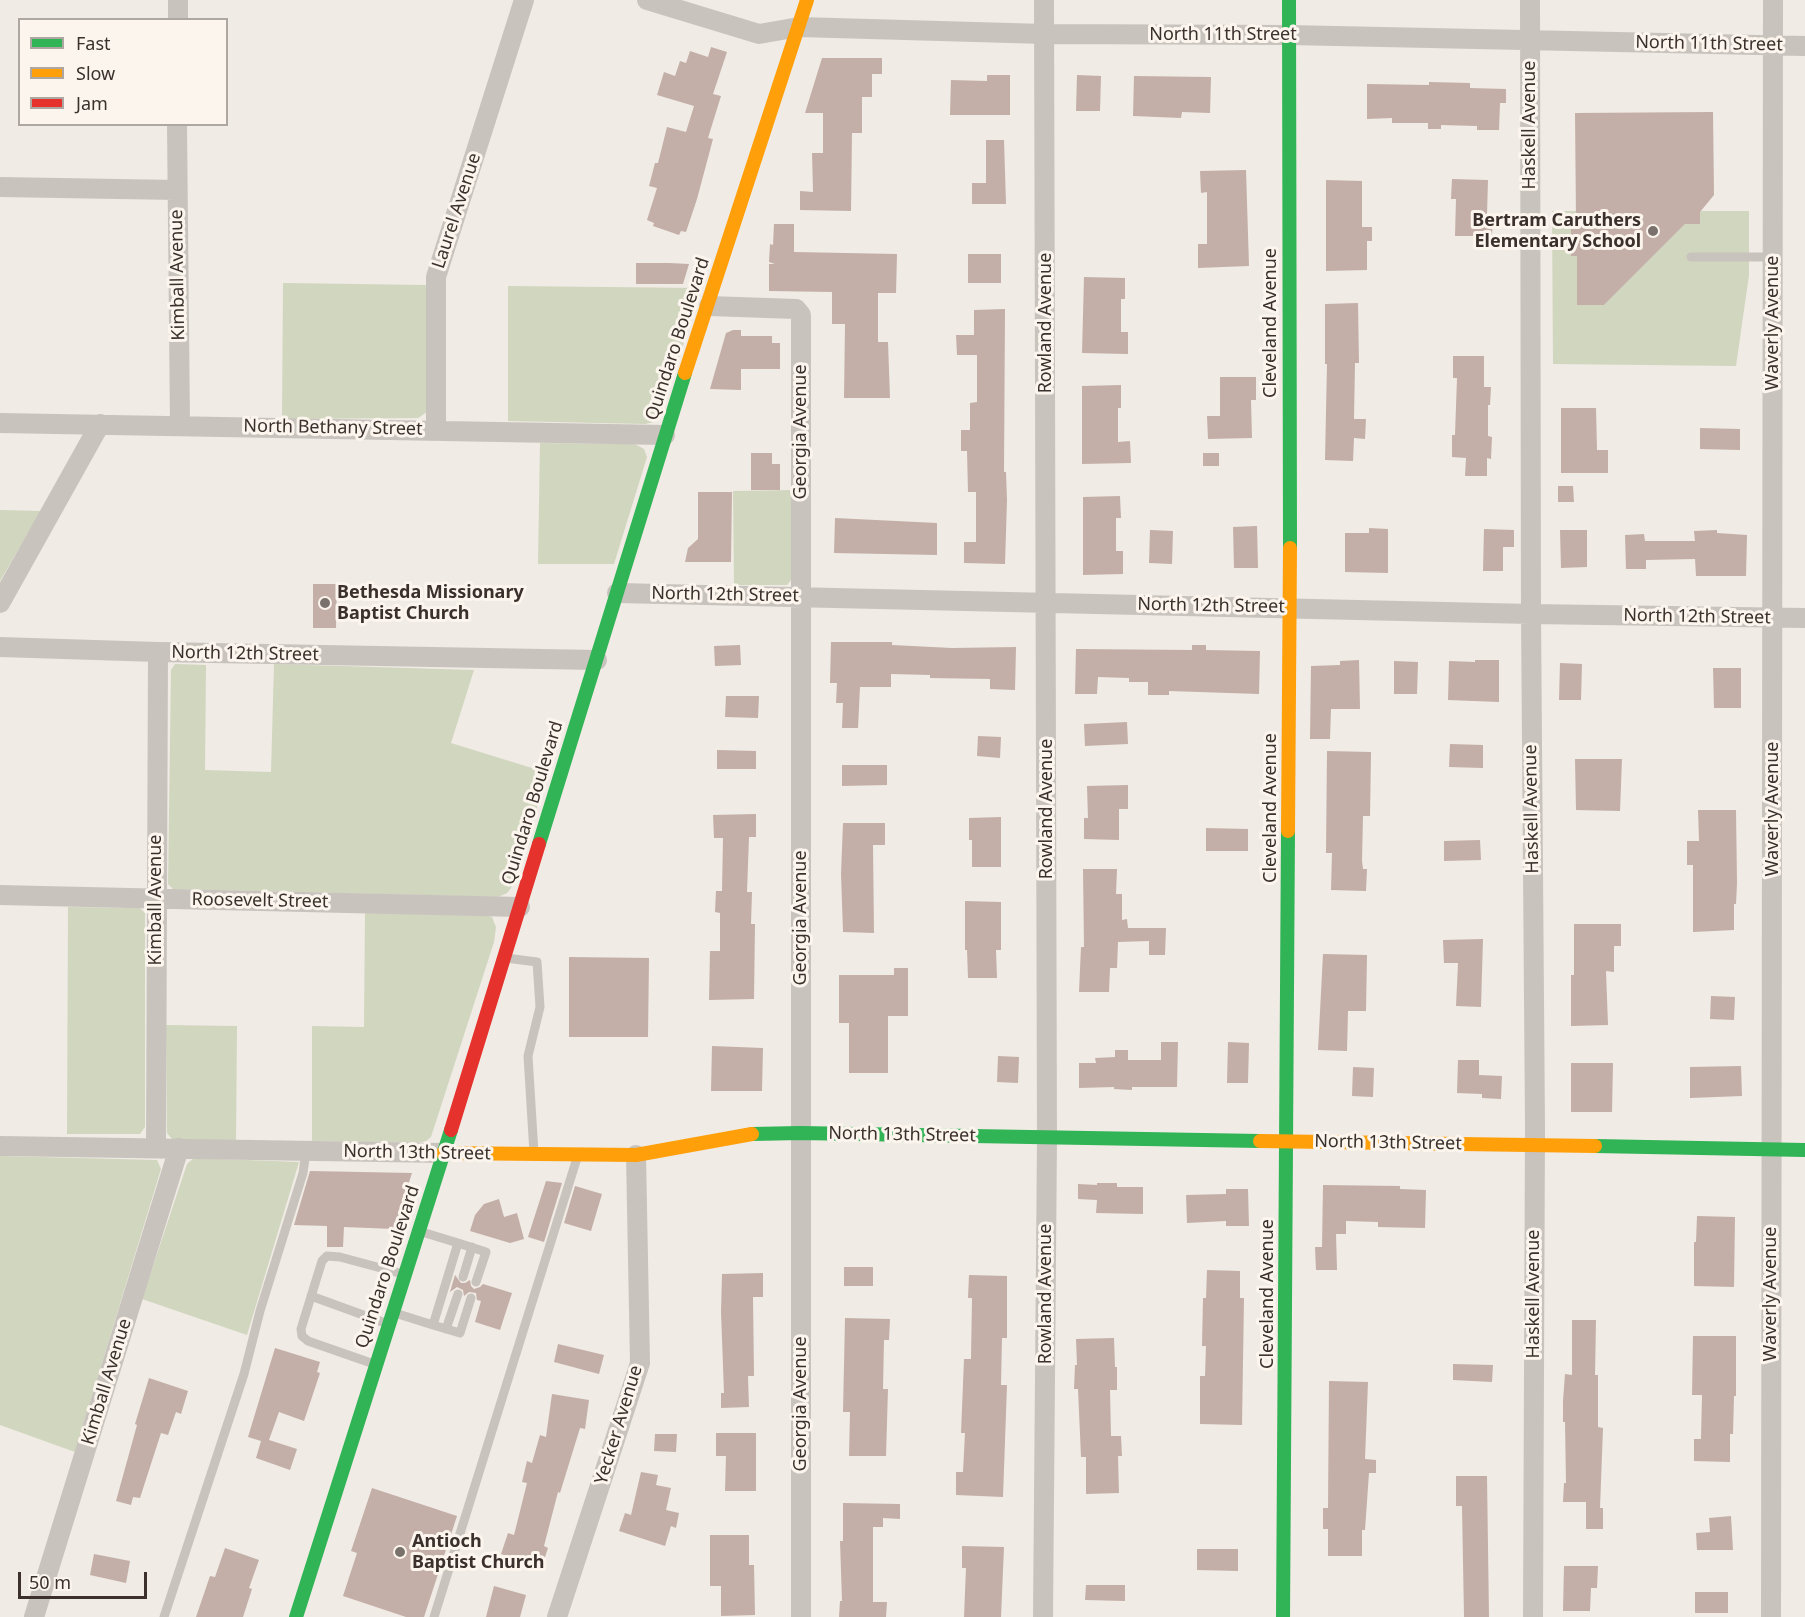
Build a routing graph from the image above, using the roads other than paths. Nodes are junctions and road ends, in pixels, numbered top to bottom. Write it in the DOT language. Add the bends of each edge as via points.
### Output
graph roads {
  1 [pos="178,0"];
  2 [pos="524,0"];
  3 [pos="647,0"];
  4 [pos="807,0"];
  5 [pos="1044,0"];
  6 [pos="1289,0"];
  7 [pos="1530,0"];
  8 [pos="1773,0"];
  9 [pos="178,18"];
  10 [pos="799,27"];
  11 [pos="1045,34"];
  12 [pos="1289,35"];
  13 [pos="1530,40"];
  14 [pos="1773,46"];
  15 [pos="1805,46"];
  16 [pos="177,126"];
  17 [pos="0,187"];
  18 [pos="177,190"];
  19 [pos="1691,257"];
  20 [pos="1773,257"];
  21 [pos="709,306"];
  22 [pos="0,423"];
  23 [pos="100,424"];
  24 [pos="180,425"];
  25 [pos="436,430"];
  26 [pos="665,435"];
  27 [pos="617,593"];
  28 [pos="802,596"];
  29 [pos="0,603"];
  30 [pos="1047,603"];
  31 [pos="1290,607"];
  32 [pos="1531,614"];
  33 [pos="1774,618"];
  34 [pos="1805,618"];
  35 [pos="0,647"];
  36 [pos="158,652"];
  37 [pos="597,660"];
  38 [pos="0,895"];
  39 [pos="156,899"];
  40 [pos="520,907"];
  41 [pos="504,958"];
  42 [pos="800,1133"];
  43 [pos="1047,1138"];
  44 [pos="1287,1141"];
  45 [pos="0,1146"];
  46 [pos="1535,1146"];
  47 [pos="156,1148"];
  48 [pos="179,1148"];
  49 [pos="1771,1149"];
  50 [pos="1805,1149"];
  51 [pos="306,1150"];
  52 [pos="443,1153"];
  53 [pos="534,1155"];
  54 [pos="636,1155"];
  55 [pos="578,1156"];
  56 [pos="419,1231"];
  57 [pos="458,1243"];
  58 [pos="472,1247"];
  59 [pos="405,1274"];
  60 [pos="463,1278"];
  61 [pos="476,1282"];
  62 [pos="458,1294"];
  63 [pos="311,1296"];
  64 [pos="471,1298"];
  65 [pos="391,1318"];
  66 [pos="433,1325"];
  67 [pos="446,1329"];
  68 [pos="376,1365"];
  69 [pos="34,1617"];
  70 [pos="164,1617"];
  71 [pos="296,1617"];
  72 [pos="434,1617"];
  73 [pos="557,1617"];
  74 [pos="801,1617"];
  75 [pos="1043,1617"];
  76 [pos="1283,1617"];
  77 [pos="1533,1617"];
  78 [pos="1772,1617"];
  1 -- 9 [label="street"];
  2 -- 25 [label="street, Laurel Avenue" via="436,277"];
  3 -- 10 [label="street, North 11th Street" via="759,34"];
  4 -- 10 [label="street, Quindaro Boulevard"];
  5 -- 11 [label="street, Rowland Avenue"];
  6 -- 12 [label="street, Cleveland Avenue"];
  7 -- 13 [label="street, Haskell Avenue"];
  8 -- 14 [label="street, Waverly Avenue"];
  10 -- 11 [label="street, North 11th Street"];
  10 -- 21 [label="street, Quindaro Boulevard"];
  11 -- 12 [label="street, North 11th Street"];
  11 -- 30 [label="street, Rowland Avenue"];
  12 -- 13 [label="street, North 11th Street"];
  12 -- 31 [label="street, Cleveland Avenue"];
  13 -- 14 [label="street, North 11th Street"];
  13 -- 32 [label="street, Haskell Avenue"];
  14 -- 15 [label="street, North 11th Street"];
  14 -- 20 [label="street, Waverly Avenue"];
  16 -- 18 [label="street, Kimball Avenue"];
  17 -- 18 [label="street"];
  18 -- 24 [label="street, Kimball Avenue"];
  19 -- 20 [label="lane"];
  20 -- 33 [label="street, Waverly Avenue"];
  21 -- 26 [label="street, Quindaro Boulevard"];
  21 -- 28 [label="street, Georgia Avenue" via="796,309 801,315"];
  22 -- 23 [label="street, North Bethany Street"];
  23 -- 24 [label="street, North Bethany Street"];
  23 -- 29 [label="street"];
  24 -- 25 [label="street, North Bethany Street"];
  25 -- 26 [label="street, North Bethany Street"];
  26 -- 27 [label="street, Quindaro Boulevard"];
  27 -- 28 [label="street, North 12th Street"];
  27 -- 37 [label="street, Quindaro Boulevard"];
  28 -- 30 [label="street, North 12th Street"];
  28 -- 42 [label="street, Georgia Avenue"];
  30 -- 31 [label="street, North 12th Street"];
  30 -- 43 [label="street, Rowland Avenue"];
  31 -- 32 [label="street, North 12th Street"];
  31 -- 44 [label="street, Cleveland Avenue"];
  32 -- 33 [label="street, North 12th Street"];
  32 -- 46 [label="street, Haskell Avenue"];
  33 -- 34 [label="street, North 12th Street"];
  33 -- 49 [label="street, Waverly Avenue"];
  35 -- 36 [label="street, North 12th Street"];
  36 -- 37 [label="street, North 12th Street"];
  36 -- 39 [label="street, Kimball Avenue"];
  37 -- 40 [label="street, Quindaro Boulevard"];
  38 -- 39 [label="street, Roosevelt Street"];
  39 -- 40 [label="street, Roosevelt Street"];
  39 -- 47 [label="street, Kimball Avenue"];
  40 -- 41 [label="street, Quindaro Boulevard"];
  41 -- 52 [label="street, Quindaro Boulevard"];
  41 -- 53 [label="lane" via="537,962 540,1007 528,1056"];
  42 -- 43 [label="street, North 13th Street"];
  42 -- 54 [label="street, North 13th Street" via="755,1134"];
  42 -- 74 [label="street, Georgia Avenue"];
  43 -- 44 [label="street, North 13th Street"];
  43 -- 75 [label="street, Rowland Avenue"];
  44 -- 46 [label="street, North 13th Street"];
  44 -- 76 [label="street, Cleveland Avenue"];
  45 -- 47 [label="street, North 13th Street"];
  46 -- 49 [label="street, North 13th Street"];
  46 -- 77 [label="street, Haskell Avenue"];
  47 -- 48 [label="street, North 13th Street"];
  48 -- 51 [label="street, North 13th Street"];
  48 -- 69 [label="street, Kimball Avenue"];
  49 -- 50 [label="street, North 13th Street"];
  49 -- 78 [label="street, Waverly Avenue"];
  51 -- 52 [label="street, North 13th Street"];
  51 -- 70 [label="lane" via="303,1173 244,1374"];
  52 -- 53 [label="street, North 13th Street"];
  52 -- 56 [label="street, Quindaro Boulevard"];
  53 -- 55 [label="street, North 13th Street"];
  54 -- 55 [label="street, North 13th Street"];
  54 -- 73 [label="street, Yecker Avenue" via="640,1363"];
  55 -- 72 [label="lane"];
  56 -- 57 [label="lane"];
  56 -- 59 [label="street, Quindaro Boulevard"];
  57 -- 58 [label="lane"];
  57 -- 66 [label="lane"];
  58 -- 60 [label="lane"];
  58 -- 61 [label="lane" via="486,1252"];
  59 -- 63 [label="lane" via="327,1256"];
  59 -- 65 [label="street, Quindaro Boulevard"];
  62 -- 67 [label="lane"];
  63 -- 65 [label="lane"];
  63 -- 68 [label="lane" via="302,1336"];
  64 -- 67 [label="lane" via="460,1333"];
  65 -- 66 [label="lane"];
  65 -- 68 [label="street, Quindaro Boulevard"];
  66 -- 67 [label="lane"];
  68 -- 71 [label="street, Quindaro Boulevard"];
}
